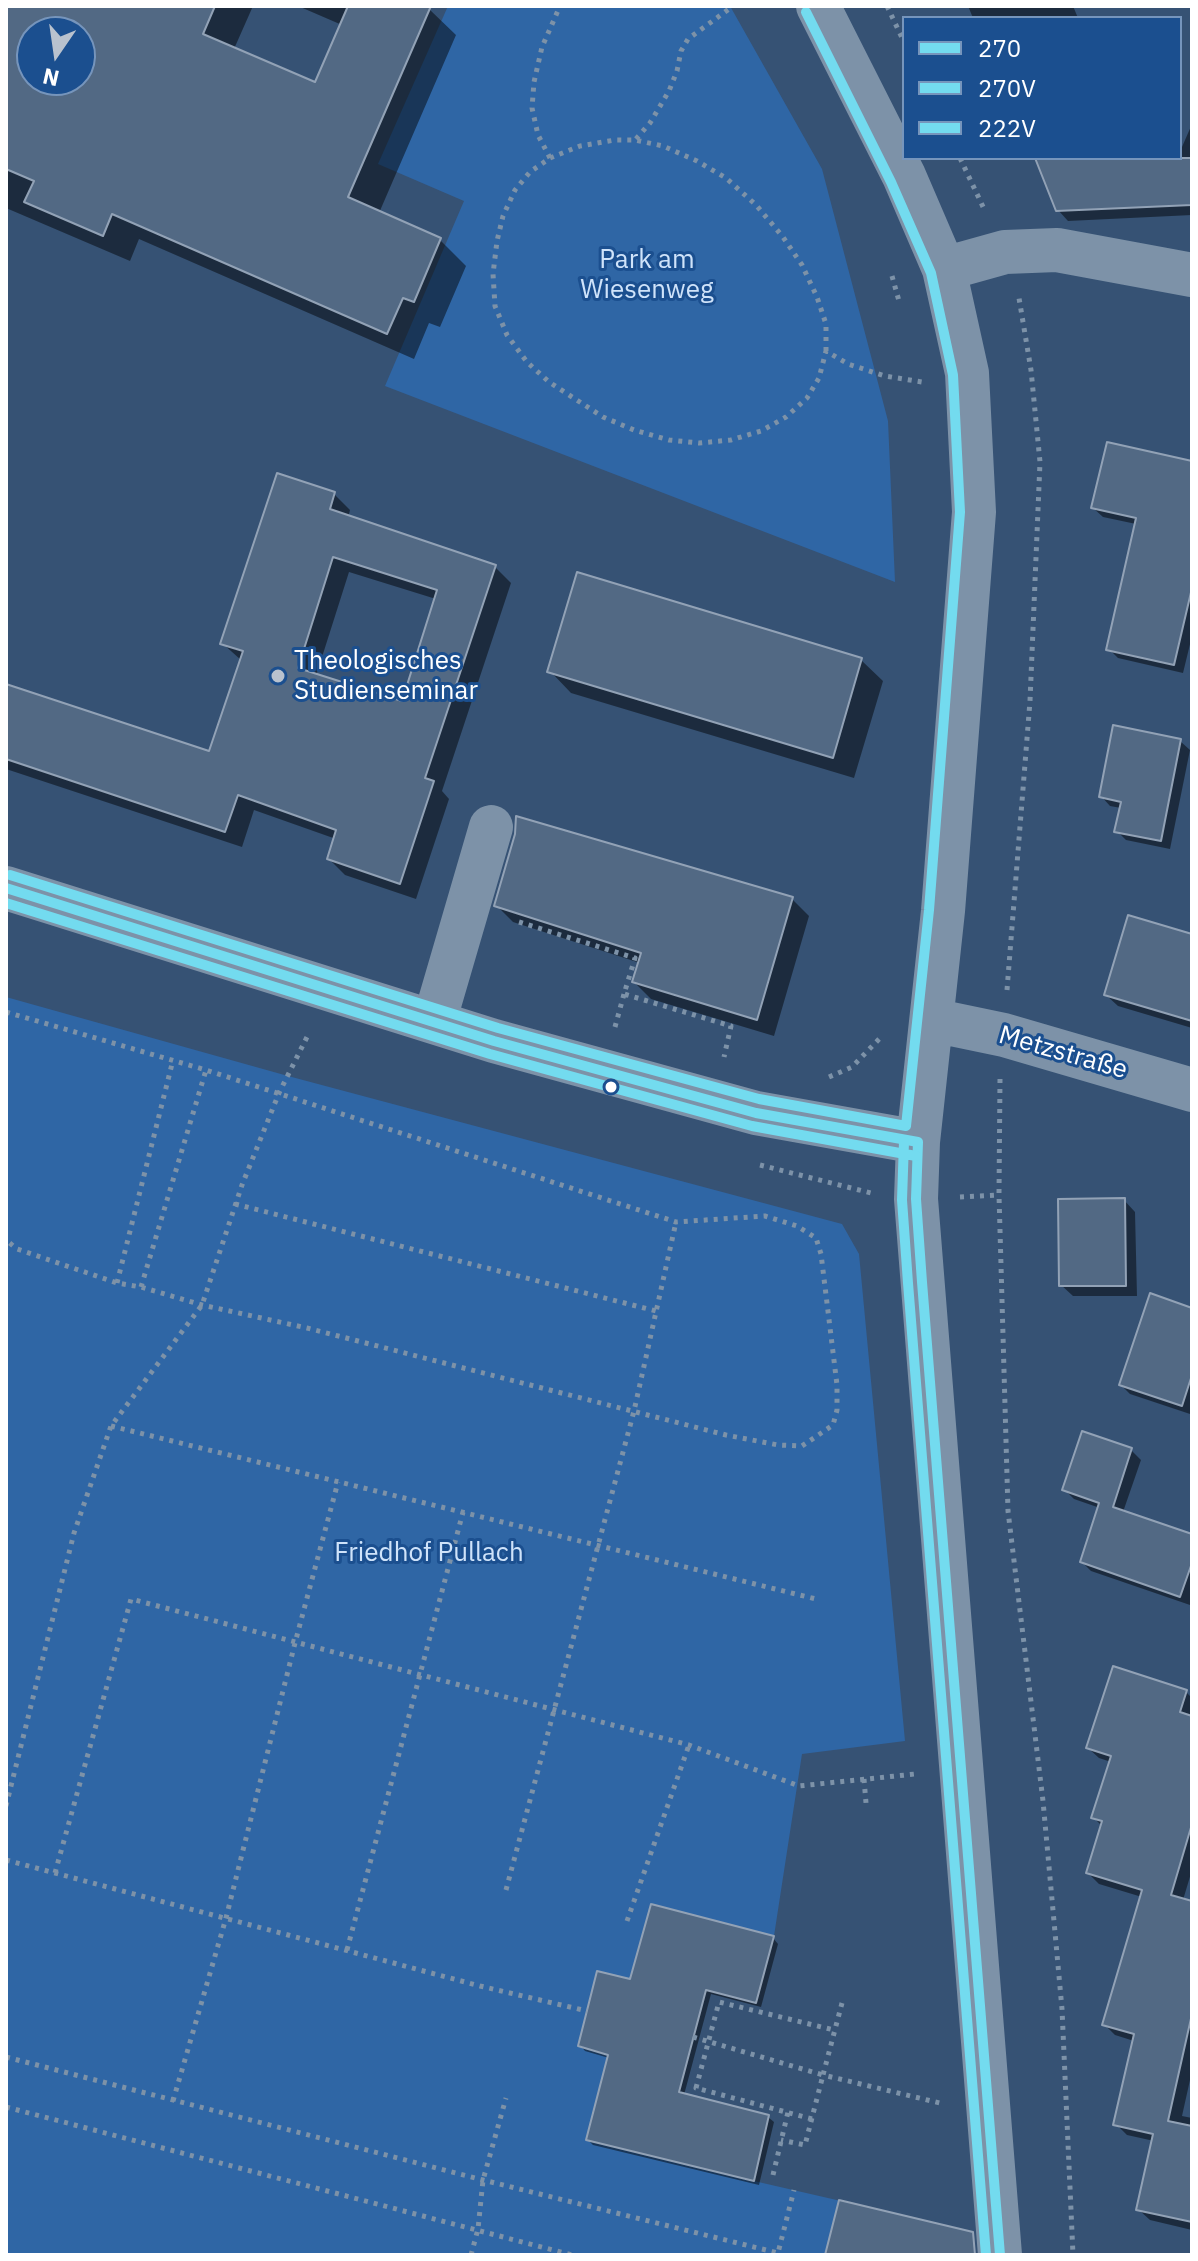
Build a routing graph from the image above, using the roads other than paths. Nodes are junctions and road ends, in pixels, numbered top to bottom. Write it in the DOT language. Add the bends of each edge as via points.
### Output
graph roads {
  1 [pos="818,6"];
  2 [pos="944,269"];
  3 [pos="1192,275"];
  4 [pos="491,827"];
  5 [pos="6,888"];
  6 [pos="932,1020"];
  7 [pos="434,1022"];
  8 [pos="1192,1090"];
  9 [pos="918,1142"];
  10 [pos="1000,2255"];
  1 -- 2 [label="street" via="904,176"];
  2 -- 3 [label="street" via="1005,252 1057,250"];
  2 -- 6 [label="street" via="967,373 974,512"];
  4 -- 7 [label="street"];
  5 -- 7 [label="street"];
  6 -- 8 [label="street, Metzstraße" via="1004,1035"];
  6 -- 9 [label="street"];
  7 -- 9 [label="street" via="756,1113"];
  9 -- 10 [label="street" via="922,1282"];
}
